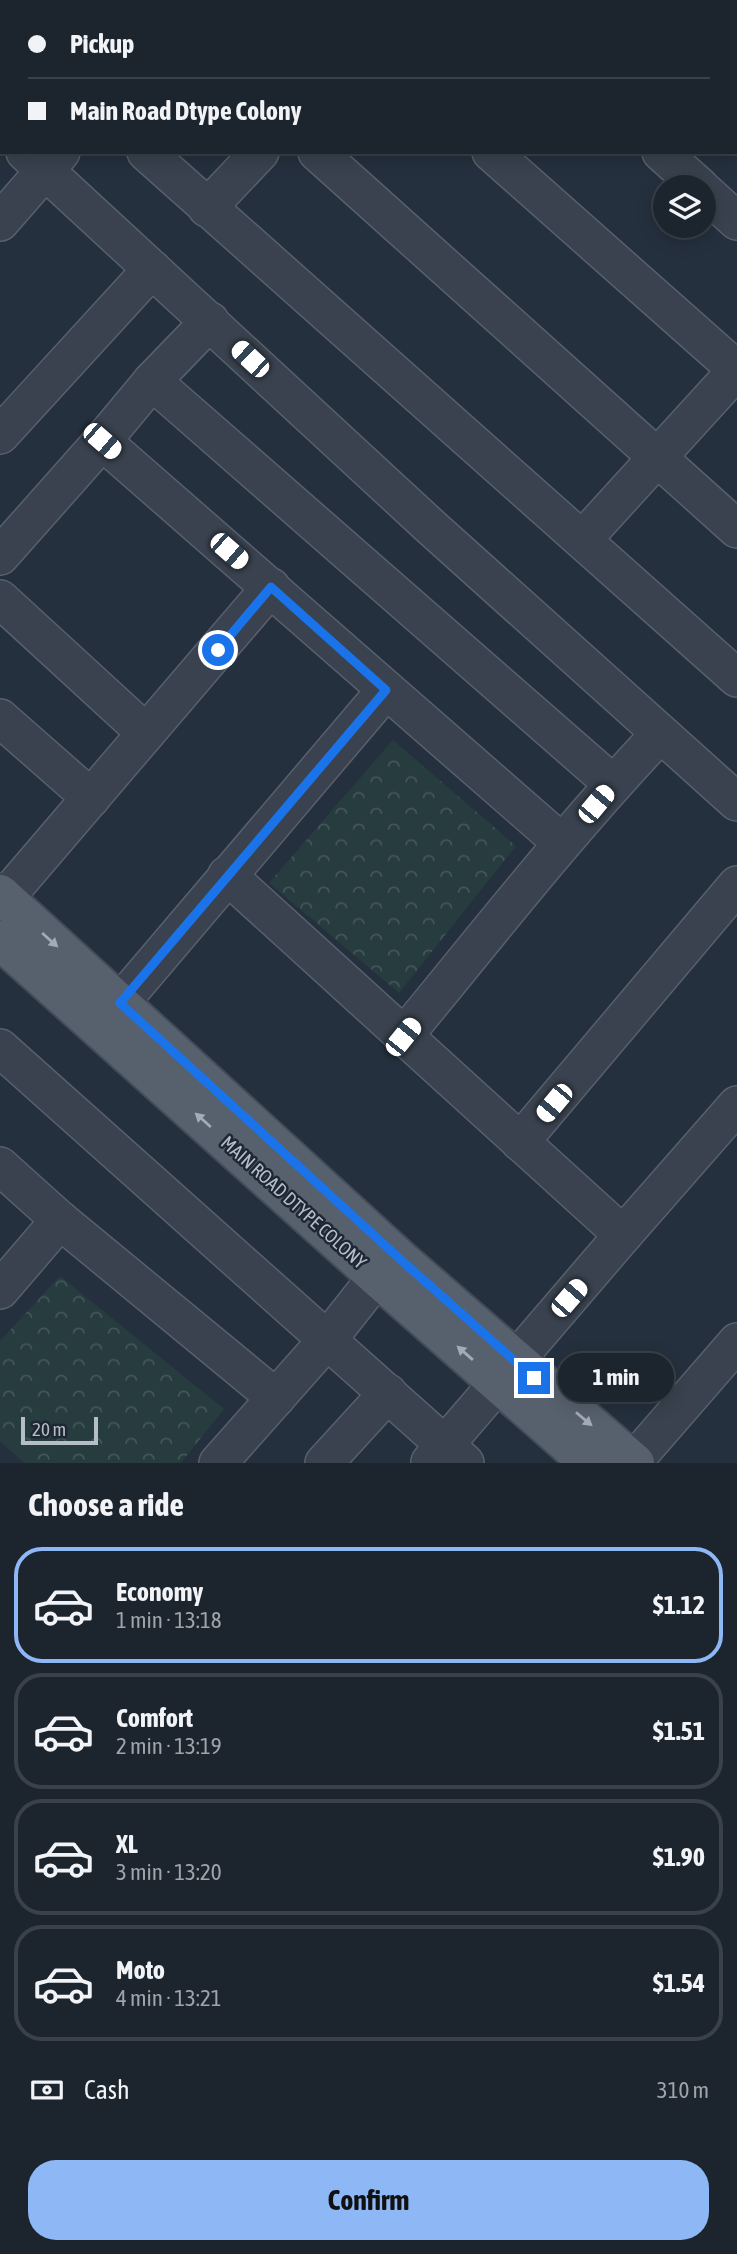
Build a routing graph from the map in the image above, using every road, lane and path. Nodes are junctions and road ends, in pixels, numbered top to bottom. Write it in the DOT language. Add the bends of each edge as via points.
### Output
graph roads {
  1 [pos="148,154"];
  2 [pos="258,154"];
  3 [pos="319,154"];
  4 [pos="493,154"];
  5 [pos="663,154"];
  6 [pos="44,158"];
  7 [pos="686,175"];
  8 [pos="716,202"];
  9 [pos="207,208"];
  10 [pos="737,221"];
  11 [pos="0,222"];
  12 [pos="152,269"];
  13 [pos="210,321"];
  14 [pos="737,370"];
  15 [pos="152,382"];
  16 [pos="0,435"];
  17 [pos="102,441"];
  18 [pos="658,458"];
  19 [pos="737,529"];
  20 [pos="583,540"];
  21 [pos="0,556"];
  22 [pos="271,587"];
  23 [pos="0,599"];
  24 [pos="737,678"];
  25 [pos="386,690"];
  26 [pos="0,718"];
  27 [pos="146,733"];
  28 [pos="660,734"];
  29 [pos="613,783"];
  30 [pos="91,798"];
  31 [pos="737,802"];
  32 [pos="562,844"];
  33 [pos="227,875"];
  34 [pos="737,885"];
  35 [pos="2,896"];
  36 [pos="0,940"];
  37 [pos="120,1003"];
  38 [pos="403,1037"];
  39 [pos="0,1048"];
  40 [pos="737,1105"];
  41 [pos="520,1142"];
  42 [pos="0,1166"];
  43 [pos="60,1220"];
  44 [pos="623,1235"];
  45 [pos="377,1277"];
  46 [pos="0,1290"];
  47 [pos="328,1339"];
  48 [pos="737,1342"];
  49 [pos="507,1371"];
  50 [pos="388,1393"];
  51 [pos="276,1398"];
  52 [pos="446,1457"];
  53 [pos="634,1462"];
  54 [pos="218,1463"];
  55 [pos="324,1463"];
  56 [pos="589,1463"];
  1 -- 9 [label="street"];
  2 -- 9 [label="street"];
  3 -- 18 [label="street"];
  4 -- 14 [label="street"];
  5 -- 7 [label="street"];
  6 -- 11 [label="street"];
  6 -- 12 [label="street"];
  8 -- 10 [label="street"];
  9 -- 20 [label="street"];
  12 -- 13 [label="street"];
  12 -- 16 [label="street"];
  13 -- 15 [label="street"];
  13 -- 28 [label="street"];
  14 -- 18 [label="street"];
  15 -- 17 [label="street"];
  15 -- 29 [label="street"];
  17 -- 21 [label="street"];
  17 -- 22 [label="street"];
  18 -- 19 [label="street"];
  18 -- 20 [label="street"];
  20 -- 24 [label="street"];
  22 -- 25 [label="street"];
  22 -- 27 [label="street"];
  23 -- 27 [label="street"];
  25 -- 32 [label="street"];
  25 -- 33 [label="street"];
  26 -- 30 [label="street"];
  27 -- 30 [label="street"];
  28 -- 29 [label="street"];
  28 -- 31 [label="street"];
  29 -- 32 [label="street"];
  30 -- 35 [label="street"];
  32 -- 38 [label="street"];
  33 -- 37 [label="street"];
  33 -- 38 [label="street"];
  34 -- 41 [label="street"];
  35 -- 37 [label="main road, MAIN ROAD DTYPE COLONY, one-way"];
  45 -- 36 [label="main road, MAIN ROAD DTYPE COLONY, one-way"];
  37 -- 49 [label="main road, MAIN ROAD DTYPE COLONY" via="401,1260"];
  38 -- 41 [label="street"];
  39 -- 47 [label="street"];
  40 -- 44 [label="street"];
  41 -- 44 [label="street"];
  42 -- 43 [label="street"];
  43 -- 46 [label="street"];
  43 -- 51 [label="street"];
  44 -- 49 [label="street"];
  45 -- 47 [label="street"];
  49 -- 45 [label="main road, MAIN ROAD DTYPE COLONY, one-way"];
  47 -- 50 [label="street"];
  47 -- 51 [label="street"];
  48 -- 53 [label="street"];
  49 -- 52 [label="street"];
  49 -- 53 [label="main road, MAIN ROAD DTYPE COLONY, one-way"];
  49 -- 56 [label="main road, MAIN ROAD DTYPE COLONY"];
  50 -- 52 [label="street"];
  50 -- 55 [label="street"];
  51 -- 54 [label="street"];
}
